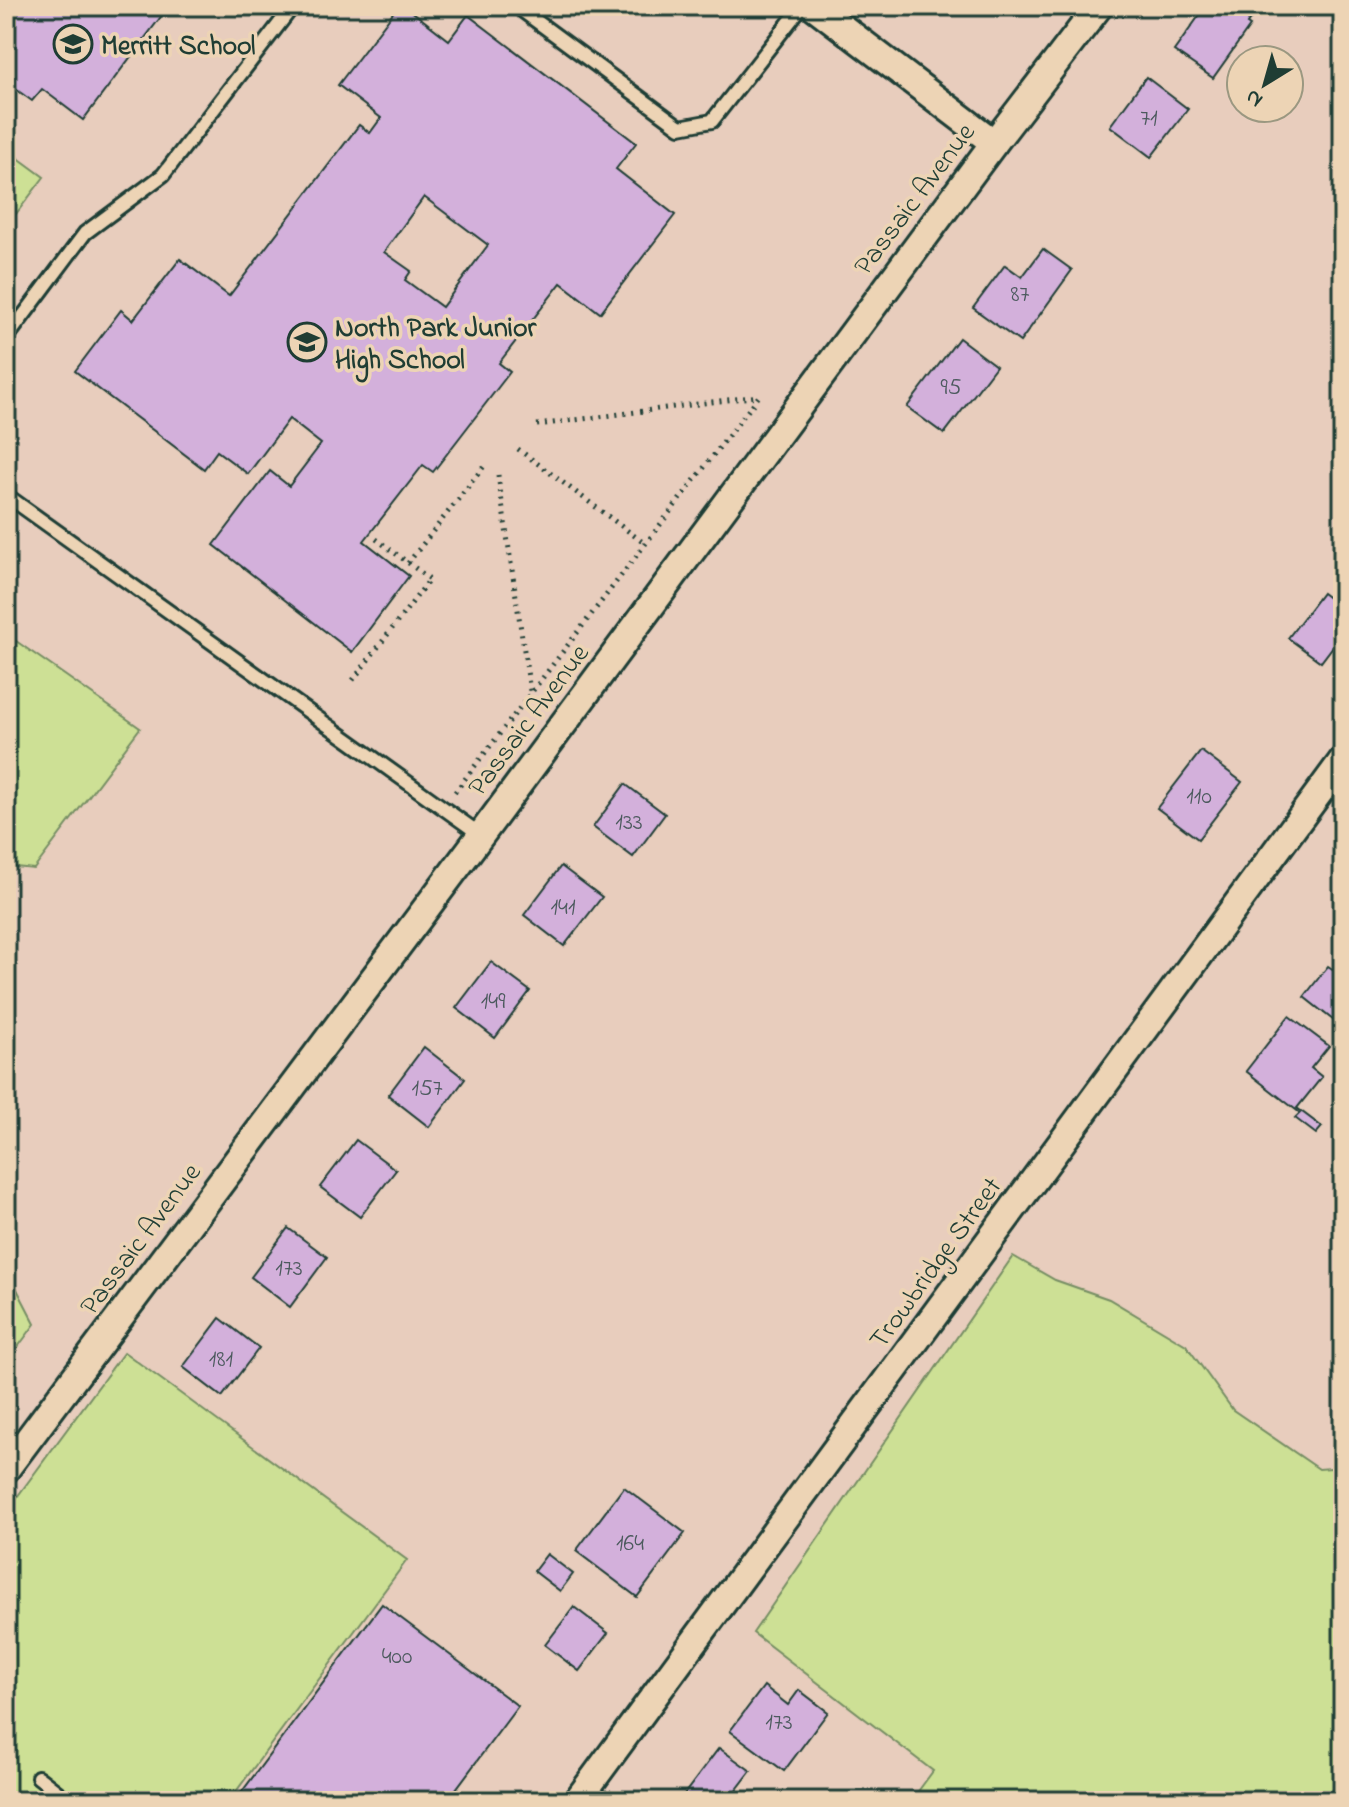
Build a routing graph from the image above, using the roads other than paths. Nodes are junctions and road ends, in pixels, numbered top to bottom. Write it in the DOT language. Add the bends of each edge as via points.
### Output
graph roads {
  1 [pos="293,6"];
  2 [pos="516,6"];
  3 [pos="802,6"];
  4 [pos="814,6"];
  5 [pos="1099,6"];
  6 [pos="994,143"];
  7 [pos="6,339"];
  8 [pos="6,495"];
  9 [pos="1343,760"];
  10 [pos="481,835"];
  11 [pos="6,1469"];
  12 [pos="38,1777"];
  13 [pos="69,1801"];
  14 [pos="577,1801"];
  1 -- 7 [label="lane" via="163,175 85,233"];
  2 -- 3 [label="lane" via="680,127 712,121"];
  4 -- 6 [label="street"];
  5 -- 6 [label="street, Passaic Avenue"];
  6 -- 10 [label="street, Passaic Avenue"];
  8 -- 10 [label="lane"];
  9 -- 14 [label="street, Trowbridge Street"];
  10 -- 11 [label="street, Passaic Avenue"];
  12 -- 13 [label="lane"];
}
